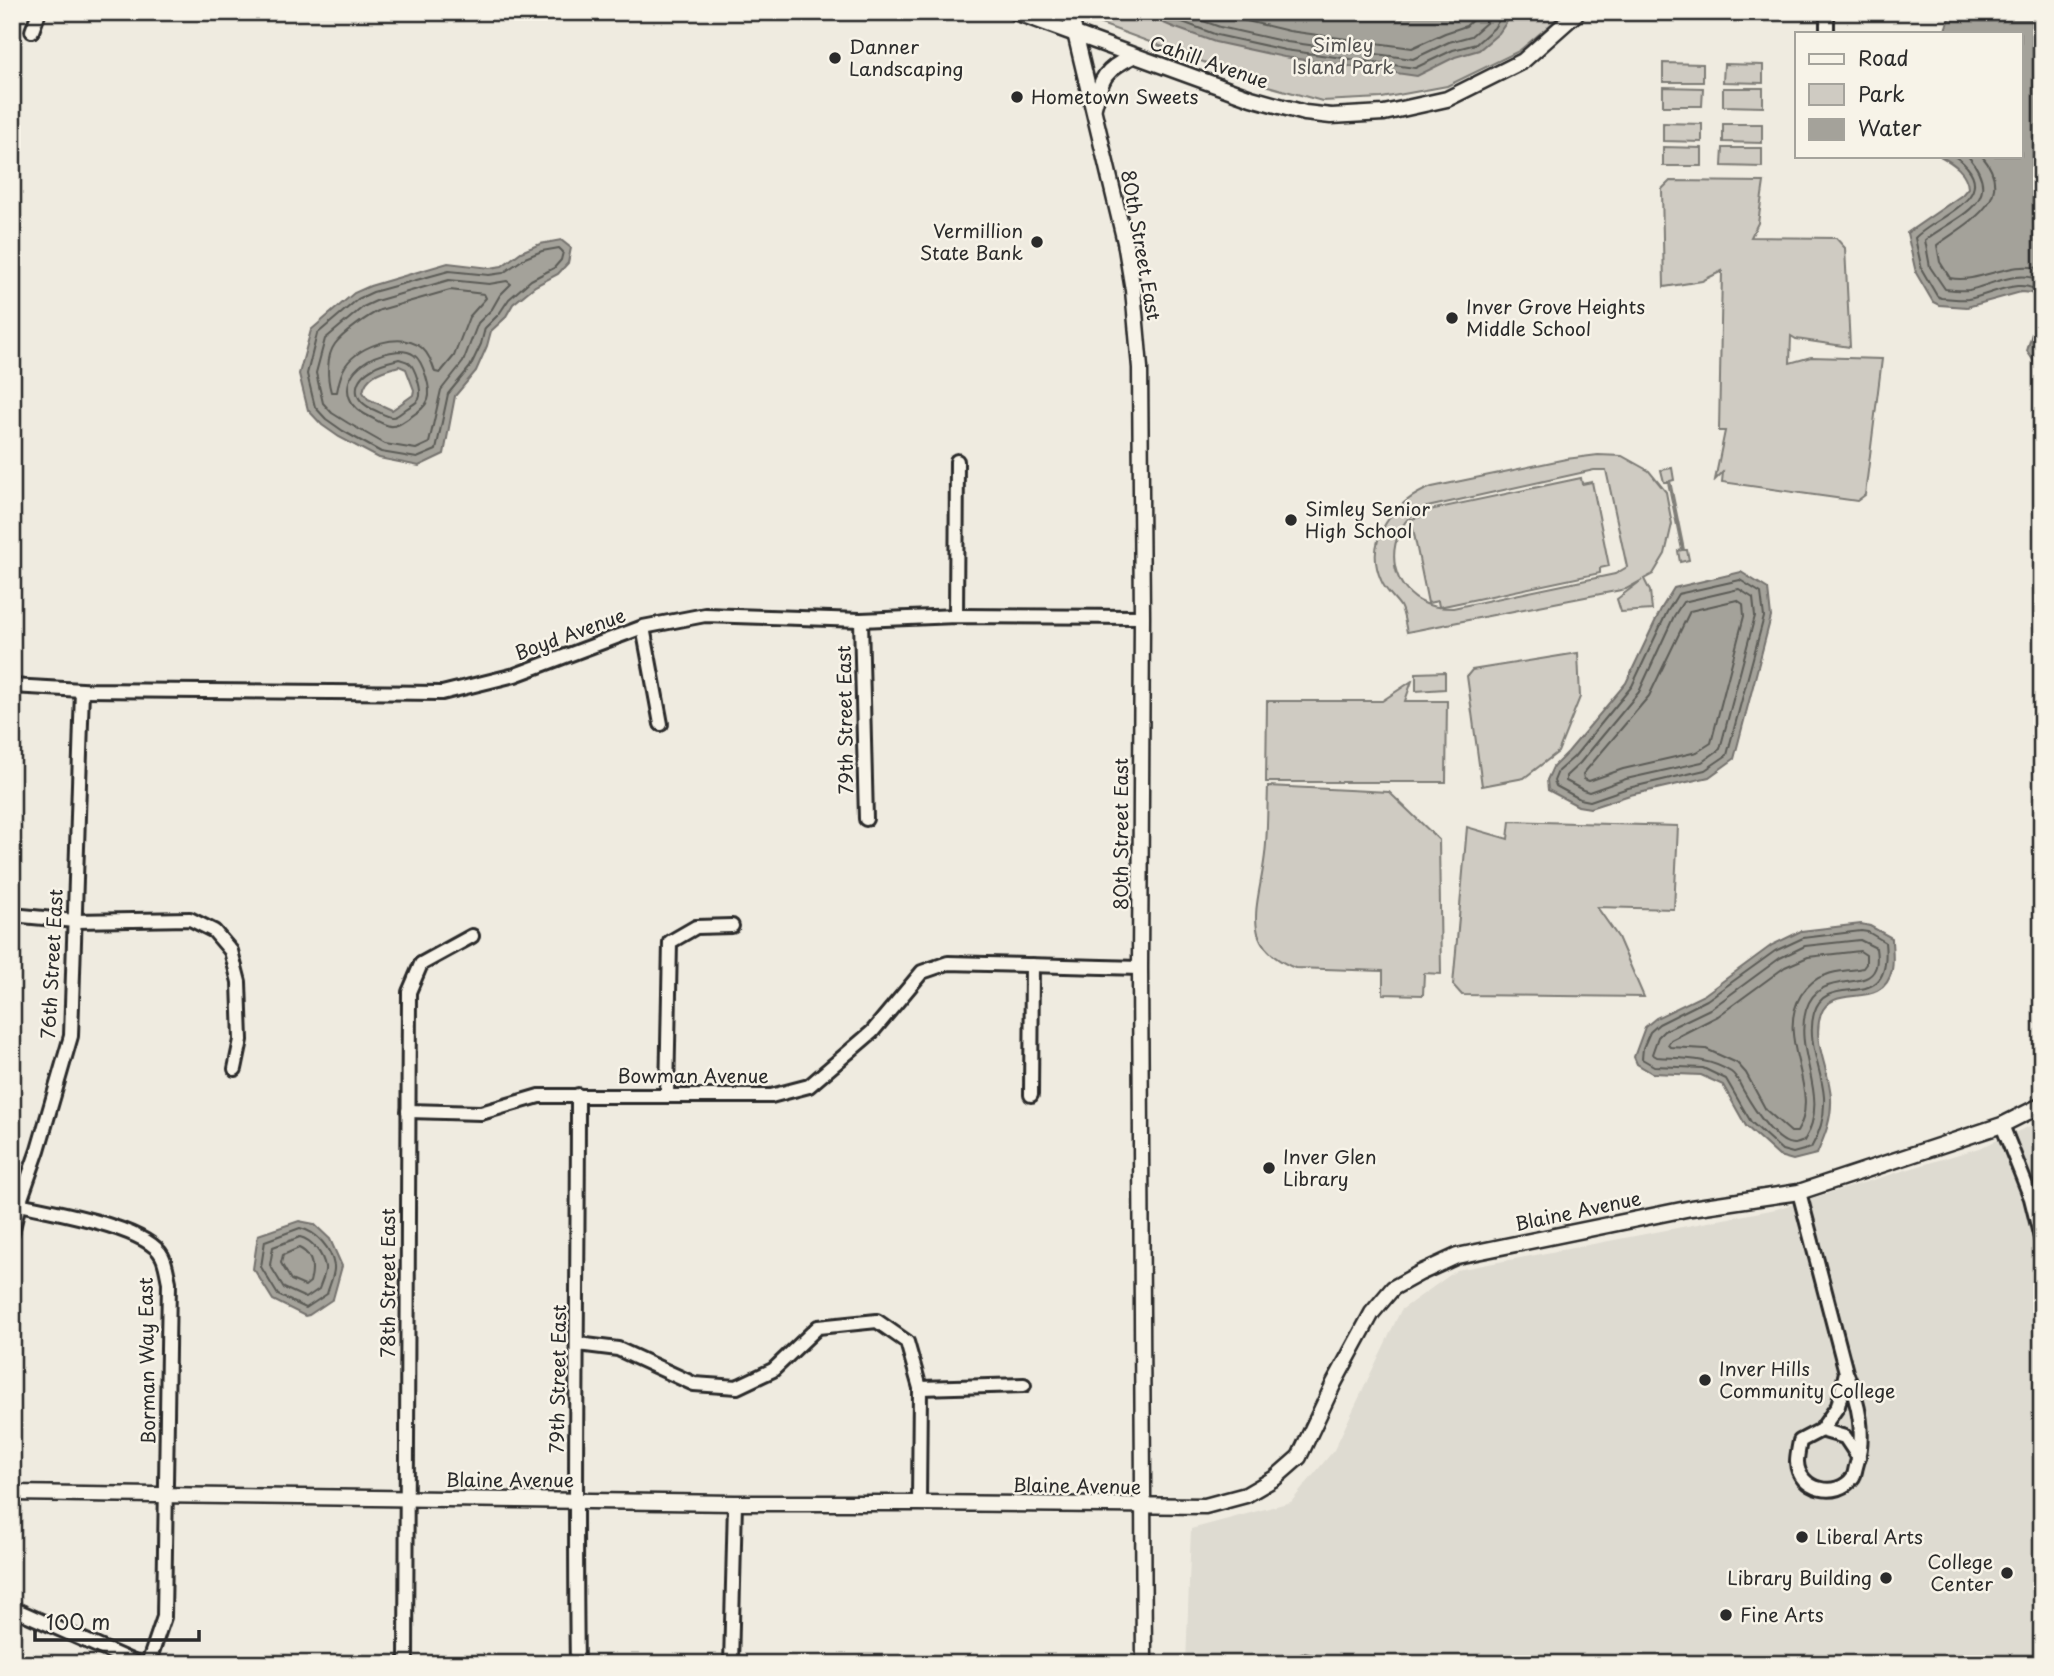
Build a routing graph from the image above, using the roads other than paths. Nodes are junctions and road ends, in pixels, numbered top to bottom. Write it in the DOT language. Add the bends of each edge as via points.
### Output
graph roads {
  1 [pos="39,12"];
  2 [pos="1015,12"];
  3 [pos="1070,12"];
  4 [pos="1578,12"];
  5 [pos="1827,12"];
  6 [pos="32,31"];
  7 [pos="1827,32"];
  8 [pos="1077,36"];
  9 [pos="1133,57"];
  10 [pos="1094,109"];
  11 [pos="957,461"];
  12 [pos="956,615"];
  13 [pos="1142,617"];
  14 [pos="861,620"];
  15 [pos="643,627"];
  16 [pos="12,686"];
  17 [pos="82,690"];
  18 [pos="662,724"];
  19 [pos="866,819"];
  20 [pos="12,915"];
  21 [pos="75,921"];
  22 [pos="732,926"];
  23 [pos="472,936"];
  24 [pos="1032,965"];
  25 [pos="1140,968"];
  26 [pos="235,1069"];
  27 [pos="578,1095"];
  28 [pos="1031,1095"];
  29 [pos="667,1097"];
  30 [pos="2042,1105"];
  31 [pos="408,1111"];
  32 [pos="2002,1125"];
  33 [pos="1799,1192"];
  34 [pos="19,1204"];
  35 [pos="12,1233"];
  36 [pos="2042,1242"];
  37 [pos="578,1344"];
  38 [pos="1846,1373"];
  39 [pos="1024,1385"];
  40 [pos="920,1388"];
  41 [pos="1821,1430"];
  42 [pos="1859,1458"];
  43 [pos="12,1493"];
  44 [pos="167,1496"];
  45 [pos="407,1499"];
  46 [pos="575,1500"];
  47 [pos="735,1503"];
  48 [pos="919,1503"];
  49 [pos="1143,1506"];
  50 [pos="12,1608"];
  51 [pos="138,1664"];
  52 [pos="148,1664"];
  53 [pos="406,1664"];
  54 [pos="577,1664"];
  55 [pos="731,1664"];
  56 [pos="1144,1664"];
  1 -- 6 [label="street"];
  2 -- 8 [label="street, Cahill Avenue"];
  3 -- 8 [label="street, 80th Street East"];
  4 -- 9 [label="street, Cahill Avenue" via="1523,61 1447,99 1384,113 1305,113"];
  5 -- 7 [label="street"];
  8 -- 9 [label="street, Cahill Avenue"];
  8 -- 10 [label="street, 80th Street East"];
  9 -- 10 [label="street" via="1108,71"];
  10 -- 13 [label="street, 80th Street East" via="1125,242 1134,304 1140,368"];
  11 -- 12 [label="street"];
  12 -- 13 [label="street, Boyd Avenue"];
  12 -- 14 [label="street, Boyd Avenue"];
  13 -- 25 [label="street, 80th Street East"];
  14 -- 15 [label="street, Boyd Avenue" via="705,615"];
  14 -- 19 [label="street, 79th Street East"];
  15 -- 17 [label="street, Boyd Avenue" via="515,675 442,693"];
  15 -- 18 [label="street"];
  16 -- 17 [label="street, Boyd Avenue"];
  17 -- 21 [label="street, 76th Street East"];
  20 -- 21 [label="street"];
  21 -- 26 [label="street" via="190,919 214,931 231,951 239,982 241,1040"];
  21 -- 34 [label="street, 76th Street East" via="71,1036"];
  22 -- 29 [label="street" via="696,928 670,942"];
  23 -- 31 [label="street, 78th Street East" via="421,964 409,992"];
  24 -- 25 [label="street, Bowman Avenue"];
  24 -- 28 [label="street"];
  24 -- 29 [label="street, Bowman Avenue" via="948,963 922,972 872,1032 809,1086 771,1096"];
  25 -- 49 [label="street, 80th Street East"];
  27 -- 29 [label="street, Bowman Avenue"];
  27 -- 31 [label="street, Bowman Avenue" via="539,1096 481,1112"];
  27 -- 37 [label="street, 79th Street East"];
  30 -- 32 [label="street, Blaine Avenue"];
  31 -- 45 [label="street, 78th Street East"];
  32 -- 33 [label="street, Blaine Avenue"];
  32 -- 36 [label="street" via="2031,1198"];
  33 -- 38 [label="street"];
  33 -- 49 [label="street, Blaine Avenue" via="1692,1208 1457,1256 1420,1273 1393,1288 1372,1313 1298,1457 1275,1478 1246,1495 1205,1506"];
  34 -- 35 [label="street, 76th Street East"];
  34 -- 44 [label="street, Borman Way East" via="137,1235 161,1254 169,1282"];
  37 -- 40 [label="street" via="618,1349 694,1384 737,1387 773,1370 818,1326 877,1321 907,1342"];
  37 -- 46 [label="street, 79th Street East"];
  38 -- 41 [label="street" via="1838,1406"];
  38 -- 42 [label="street" via="1857,1398"];
  39 -- 40 [label="street"];
  40 -- 48 [label="street"];
  41 -- 42 [label="street" via="1845,1437"];
  41 -- 42 [label="street" via="1800,1441 1797,1464 1805,1481 1819,1490 1836,1490 1853,1477"];
  43 -- 44 [label="street, Blaine Avenue"];
  44 -- 45 [label="street, Blaine Avenue"];
  44 -- 52 [label="street, Borman Way East" via="164,1617"];
  45 -- 46 [label="street, Blaine Avenue"];
  45 -- 53 [label="street, 78th Street East"];
  46 -- 47 [label="street, Blaine Avenue"];
  46 -- 54 [label="street, 79th Street East"];
  47 -- 48 [label="street, Blaine Avenue"];
  47 -- 55 [label="street"];
  48 -- 49 [label="street, Blaine Avenue"];
  49 -- 56 [label="street, 80th Street East"];
  50 -- 51 [label="street"];
}
